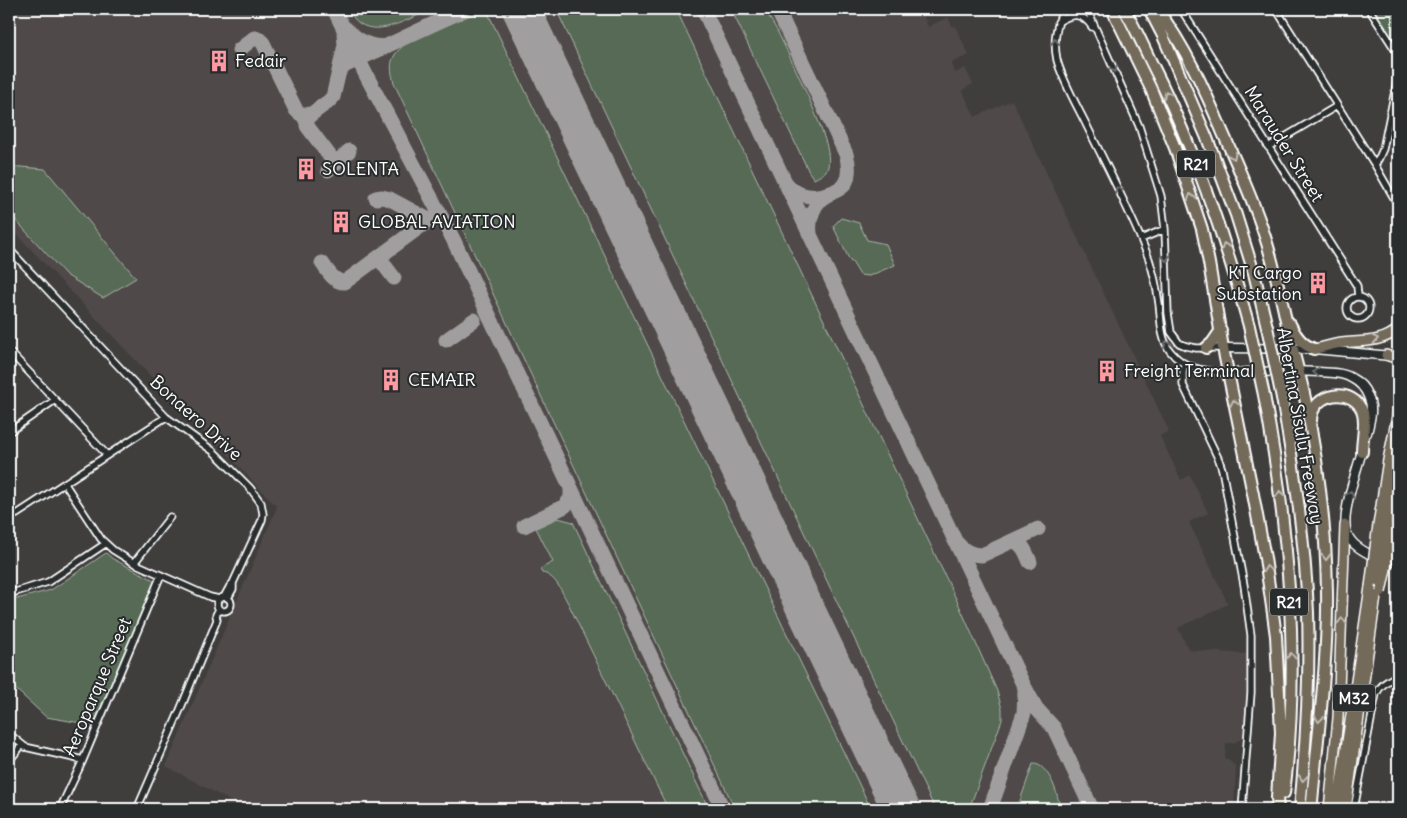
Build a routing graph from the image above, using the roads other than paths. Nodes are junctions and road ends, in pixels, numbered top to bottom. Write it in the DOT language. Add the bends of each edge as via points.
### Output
graph roads {
  1 [pos="1063,9"];
  2 [pos="1087,9"];
  3 [pos="1112,9"];
  4 [pos="1124,9"];
  5 [pos="1149,9"];
  6 [pos="1157,9"];
  7 [pos="1182,9"];
  8 [pos="1276,9"];
  9 [pos="1369,9"];
  10 [pos="1058,22"];
  11 [pos="1100,38"];
  12 [pos="1398,54"];
  13 [pos="1398,76"];
  14 [pos="1337,106"];
  15 [pos="1268,147"];
  16 [pos="1375,165"];
  17 [pos="1398,205"];
  18 [pos="1165,229"];
  19 [pos="1141,239"];
  20 [pos="9,249"];
  21 [pos="1358,297"];
  22 [pos="1285,314"];
  23 [pos="1398,329"];
  24 [pos="1220,330"];
  25 [pos="1206,348"];
  26 [pos="1223,348"];
  27 [pos="1293,349"];
  28 [pos="1315,349"];
  29 [pos="9,352"];
  30 [pos="1386,355"];
  31 [pos="1398,358"];
  32 [pos="1184,365"];
  33 [pos="1298,371"];
  34 [pos="1228,373"];
  35 [pos="55,400"];
  36 [pos="1398,412"];
  37 [pos="166,417"];
  38 [pos="9,432"];
  39 [pos="1314,448"];
  40 [pos="1398,450"];
  41 [pos="1362,452"];
  42 [pos="107,455"];
  43 [pos="64,484"];
  44 [pos="1398,514"];
  45 [pos="9,517"];
  46 [pos="170,517"];
  47 [pos="1345,525"];
  48 [pos="1385,534"];
  49 [pos="105,544"];
  50 [pos="1398,562"];
  51 [pos="134,563"];
  52 [pos="161,576"];
  53 [pos="1376,589"];
  54 [pos="9,594"];
  55 [pos="222,603"];
  56 [pos="1398,675"];
  57 [pos="9,734"];
  58 [pos="22,745"];
  59 [pos="83,760"];
  60 [pos="9,761"];
  61 [pos="60,809"];
  62 [pos="137,809"];
  63 [pos="1242,809"];
  64 [pos="1278,809"];
  65 [pos="1282,809"];
  66 [pos="1300,809"];
  67 [pos="1310,809"];
  68 [pos="1329,809"];
  69 [pos="1337,809"];
  70 [pos="1346,809"];
  71 [pos="1354,809"];
  1 -- 10 [label="street"];
  2 -- 11 [label="street"];
  24 -- 3 [label="highway, one-way" via="1202,229 1175,148"];
  65 -- 4 [label="highway, Albertina Sisulu Freeway / R21, one-way, bridge" via="1290,717 1290,611 1280,494 1264,395 1235,275 1188,142"];
  5 -- 66 [label="highway, Albertina Sisulu Freeway / R21, one-way, bridge" via="1207,138 1236,215 1254,273 1282,398 1298,501 1308,613 1308,700"];
  6 -- 22 [label="highway, one-way" via="1176,35 1246,185 1265,238"];
  7 -- 15 [label="street, Marauder Street"];
  8 -- 14 [label="street"];
  9 -- 12 [label="street"];
  10 -- 11 [label="street" via="1078,15 1088,20"];
  19 -- 10 [label="street, one-way" via="1060,67 1054,44"];
  11 -- 18 [label="street, one-way" via="1140,126 1161,196"];
  13 -- 16 [label="street" via="1383,149"];
  14 -- 15 [label="street"];
  14 -- 16 [label="street"];
  15 -- 21 [label="street, Marauder Street" via="1357,286"];
  16 -- 17 [label="street"];
  18 -- 19 [label="street"];
  18 -- 25 [label="street, one-way" via="1170,332 1179,343"];
  32 -- 19 [label="street, one-way" via="1166,344 1157,287"];
  20 -- 37 [label="street, Bonaero Drive"];
  21 -- 21 [label="street, Marauder Street" via="1364,298 1369,308 1360,320 1346,312 1348,301"];
  22 -- 27 [label="highway"];
  22 -- 28 [label="highway" via="1301,341"];
  28 -- 23 [label="main road, one-way" via="1379,339"];
  24 -- 25 [label="highway"];
  24 -- 26 [label="highway"];
  25 -- 26 [label="street"];
  26 -- 27 [label="main road"];
  26 -- 34 [label="highway"];
  27 -- 28 [label="main road"];
  27 -- 33 [label="highway"];
  28 -- 30 [label="main road"];
  29 -- 35 [label="street"];
  30 -- 31 [label="main road"];
  32 -- 34 [label="street"];
  32 -- 63 [label="street" via="1183,385 1222,469 1248,608 1252,673"];
  33 -- 34 [label="main road"];
  33 -- 39 [label="highway"];
  41 -- 33 [label="main road, one-way" via="1371,408 1361,386 1353,378 1341,374"];
  64 -- 34 [label="highway, one-way" via="1281,733 1275,629 1265,558"];
  35 -- 38 [label="street"];
  35 -- 42 [label="street"];
  36 -- 48 [label="main road, M32" via="1388,460"];
  37 -- 42 [label="street"];
  37 -- 55 [label="street, Bonaero Drive" via="213,451 261,503 263,514 259,528"];
  39 -- 41 [label="highway" via="1313,410 1318,402 1338,395 1355,401 1362,412"];
  39 -- 67 [label="highway, one-way" via="1325,547 1327,619"];
  40 -- 48 [label="main road, M32"];
  47 -- 41 [label="main road, one-way" via="1346,508"];
  42 -- 43 [label="street"];
  43 -- 45 [label="street"];
  43 -- 49 [label="street"];
  44 -- 48 [label="main road"];
  46 -- 51 [label="street"];
  47 -- 50 [label="main road" via="1347,534 1359,548"];
  68 -- 47 [label="main road, one-way" via="1338,718"];
  48 -- 53 [label="main road, M32, bridge"];
  48 -- 53 [label="main road, bridge"];
  49 -- 51 [label="street"];
  49 -- 54 [label="street" via="48,582"];
  51 -- 52 [label="street"];
  52 -- 55 [label="street" via="213,602"];
  52 -- 59 [label="street, Aeroparque Street"];
  53 -- 69 [label="main road, M32"];
  53 -- 70 [label="main road, M32"];
  55 -- 62 [label="street, Bonaero Drive"];
  56 -- 71 [label="street" via="1389,679 1376,694"];
  57 -- 58 [label="street"];
  58 -- 59 [label="street"];
  58 -- 60 [label="street"];
  59 -- 61 [label="street, Aeroparque Street"];
}
